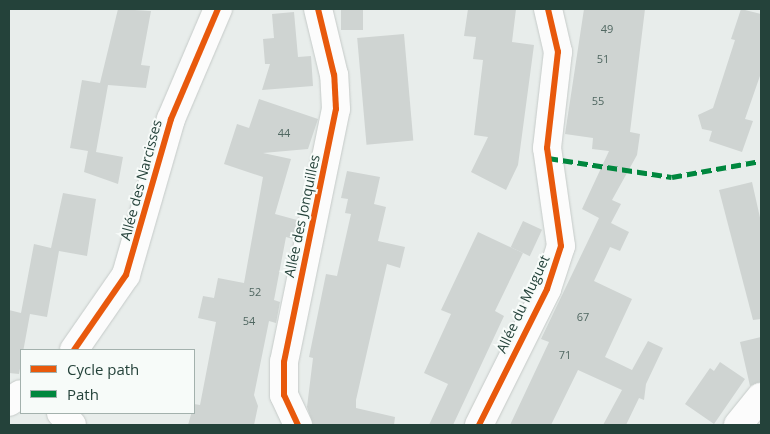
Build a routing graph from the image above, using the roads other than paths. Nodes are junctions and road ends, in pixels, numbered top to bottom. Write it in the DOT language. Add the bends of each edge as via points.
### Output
graph roads {
  1 [pos="218,9"];
  2 [pos="318,9"];
  3 [pos="548,9"];
  4 [pos="75,349"];
  5 [pos="20,395"];
  6 [pos="761,397"];
  7 [pos="9,402"];
  8 [pos="62,414"];
  9 [pos="72,425"];
  10 [pos="298,425"];
  11 [pos="479,425"];
  12 [pos="738,425"];
  1 -- 4 [label="street, Allée des Narcisses" via="171,119 126,275"];
  2 -- 10 [label="street, Allée des Jonquilles" via="334,75 336,109 284,362 284,395"];
  3 -- 11 [label="street, Allée du Muguet" via="558,52 547,148 561,246 547,289"];
  5 -- 7 [label="street"];
  6 -- 12 [label="street"];
  8 -- 9 [label="street"];
}
